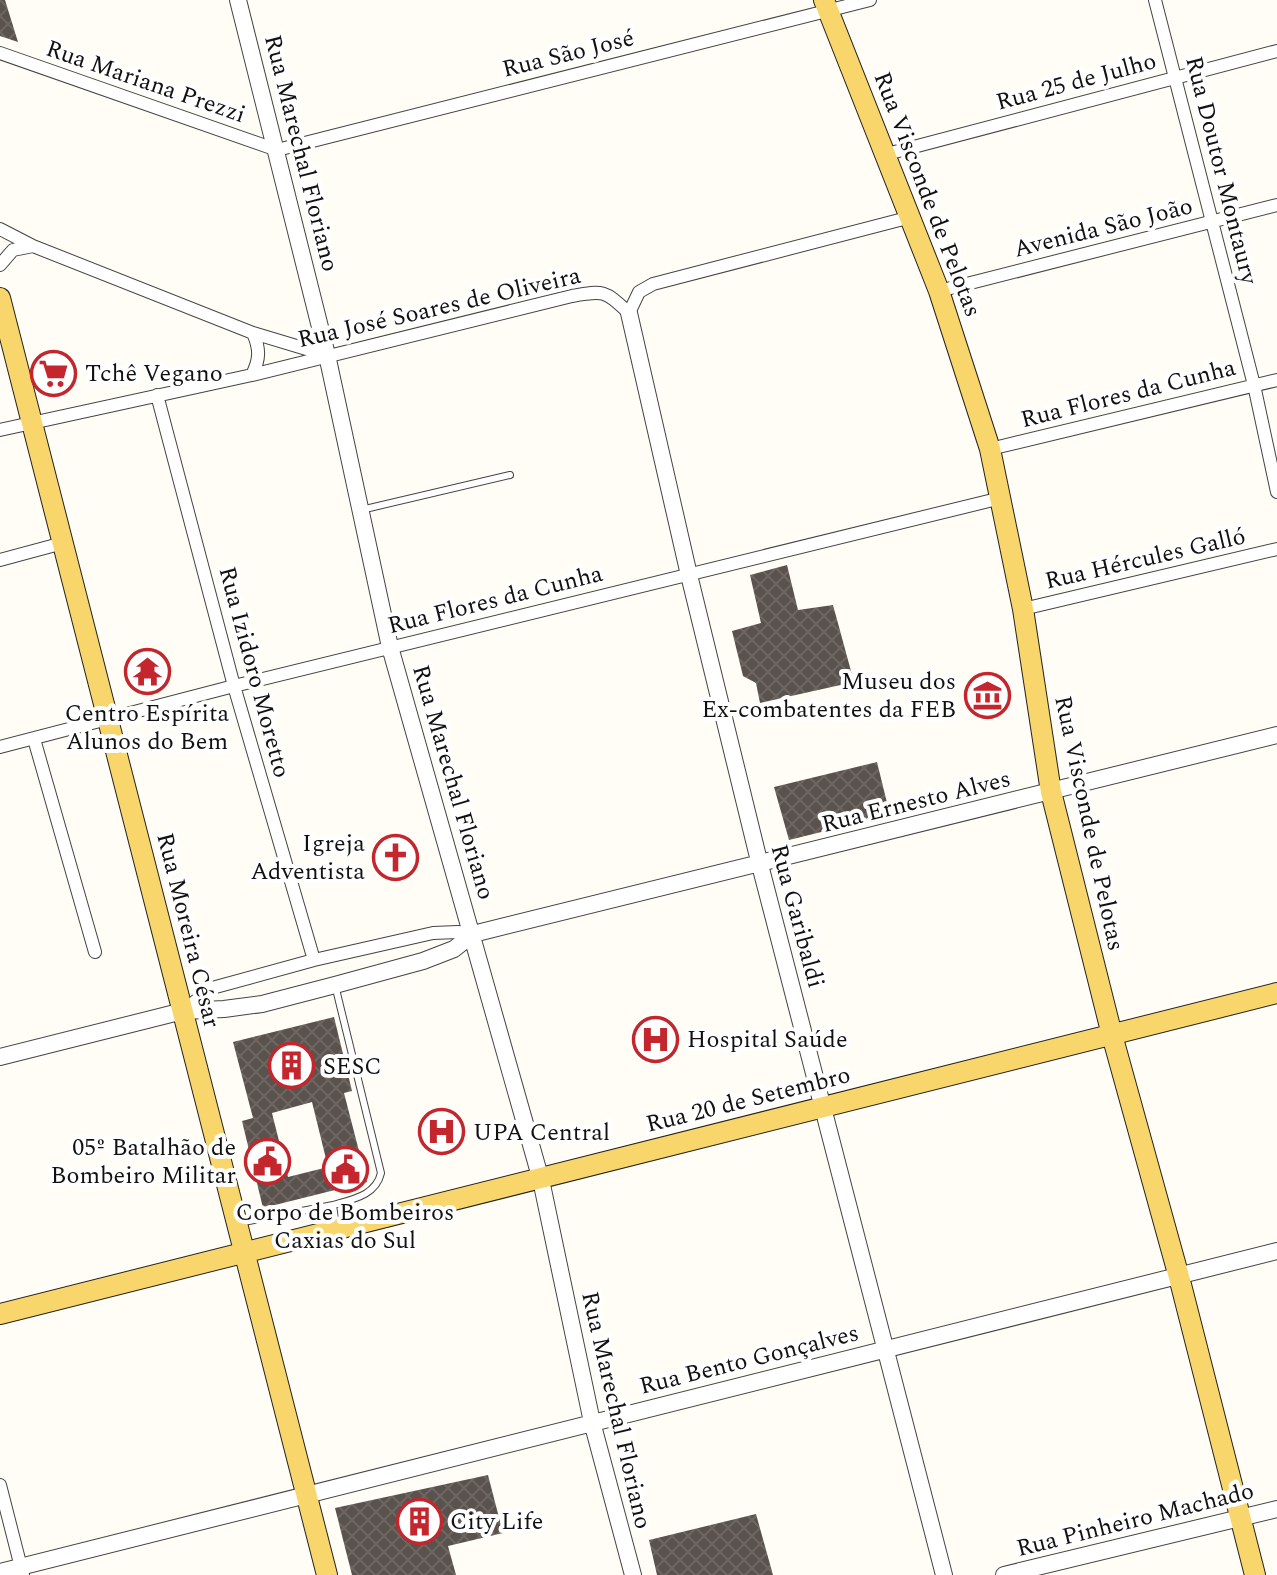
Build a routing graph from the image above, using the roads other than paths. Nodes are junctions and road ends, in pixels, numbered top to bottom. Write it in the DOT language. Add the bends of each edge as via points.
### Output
graph roads {
  1 [pos="238,0"];
  2 [pos="870,0"];
  3 [pos="1155,0"];
  4 [pos="826,5"];
  5 [pos="1277,51"];
  6 [pos="0,53"];
  7 [pos="1175,78"];
  8 [pos="277,150"];
  9 [pos="887,154"];
  10 [pos="1277,205"];
  11 [pos="911,217"];
  12 [pos="1213,221"];
  13 [pos="0,229"];
  14 [pos="33,246"];
  15 [pos="0,265"];
  16 [pos="939,291"];
  17 [pos="0,300"];
  18 [pos="629,313"];
  19 [pos="253,333"];
  20 [pos="327,355"];
  21 [pos="252,375"];
  22 [pos="1277,380"];
  23 [pos="1254,385"];
  24 [pos="157,395"];
  25 [pos="32,423"];
  26 [pos="0,430"];
  27 [pos="990,449"];
  28 [pos="510,475"];
  29 [pos="1277,492"];
  30 [pos="1001,498"];
  31 [pos="361,510"];
  32 [pos="63,543"];
  33 [pos="1277,549"];
  34 [pos="0,560"];
  35 [pos="689,575"];
  36 [pos="1023,609"];
  37 [pos="390,647"];
  38 [pos="234,686"];
  39 [pos="109,720"];
  40 [pos="1277,735"];
  41 [pos="34,739"];
  42 [pos="0,747"];
  43 [pos="1051,792"];
  44 [pos="760,865"];
  45 [pos="473,934"];
  46 [pos="95,952"];
  47 [pos="314,960"];
  48 [pos="335,985"];
  49 [pos="1277,993"];
  50 [pos="183,1011"];
  51 [pos="1112,1035"];
  52 [pos="0,1057"];
  53 [pos="824,1106"];
  54 [pos="541,1180"];
  55 [pos="333,1205"];
  56 [pos="237,1223"];
  57 [pos="336,1228"];
  58 [pos="1277,1251"];
  59 [pos="244,1252"];
  60 [pos="1179,1277"];
  61 [pos="0,1314"];
  62 [pos="887,1350"];
  63 [pos="592,1422"];
  64 [pos="0,1485"];
  65 [pos="306,1495"];
  66 [pos="1277,1509"];
  67 [pos="1239,1519"];
  68 [pos="22,1571"];
  69 [pos="0,1572"];
  70 [pos="327,1575"];
  71 [pos="633,1575"];
  72 [pos="944,1575"];
  73 [pos="1004,1575"];
  74 [pos="1255,1575"];
  1 -- 8 [label="street, Rua Marechal Floriano"];
  2 -- 4 [label="street, Rua São José"];
  3 -- 7 [label="street, Rua Doutor Montaury"];
  4 -- 8 [label="street, Rua São José"];
  4 -- 9 [label="main road, Rua Visconde de Pelotas"];
  5 -- 7 [label="street, Rua 25 de Julho"];
  6 -- 8 [label="street, Rua Mariana Prezzi"];
  7 -- 9 [label="street, Rua 25 de Julho"];
  7 -- 12 [label="street, Rua Doutor Montaury"];
  8 -- 20 [label="street, Rua Marechal Floriano"];
  9 -- 11 [label="main road, Rua Visconde de Pelotas"];
  10 -- 12 [label="street, Avenida São João"];
  11 -- 16 [label="main road, Rua Visconde de Pelotas"];
  11 -- 18 [label="street" via="653,284 639,292"];
  12 -- 16 [label="street, Avenida São João"];
  12 -- 23 [label="street, Rua Doutor Montaury"];
  13 -- 14 [label="street"];
  14 -- 15 [label="street" via="13,250"];
  14 -- 19 [label="street"];
  16 -- 27 [label="main road, Rua Visconde de Pelotas"];
  17 -- 25 [label="main road, Rua Moreira César"];
  18 -- 20 [label="street, Rua José Soares de Oliveira" via="607,293 593,292"];
  18 -- 35 [label="street, Rua Garibaldi"];
  19 -- 20 [label="street"];
  19 -- 21 [label="street" via="259,353"];
  20 -- 21 [label="street, Rua José Soares de Oliveira"];
  20 -- 31 [label="street, Rua Marechal Floriano"];
  21 -- 24 [label="street, Rua José Soares de Oliveira"];
  22 -- 23 [label="street, Rua Flores da Cunha"];
  23 -- 27 [label="street, Rua Flores da Cunha"];
  23 -- 29 [label="street, Rua Doutor Montaury"];
  24 -- 25 [label="street, Rua José Soares de Oliveira"];
  24 -- 38 [label="street, Rua Izidoro Moretto"];
  25 -- 26 [label="street, Rua José Soares de Oliveira"];
  25 -- 32 [label="main road, Rua Moreira César"];
  27 -- 30 [label="main road, Rua Visconde de Pelotas"];
  28 -- 31 [label="lane"];
  30 -- 35 [label="street, Rua Flores da Cunha"];
  30 -- 36 [label="main road, Rua Visconde de Pelotas"];
  31 -- 37 [label="street, Rua Marechal Floriano"];
  32 -- 34 [label="street"];
  32 -- 39 [label="main road, Rua Moreira César"];
  33 -- 36 [label="street, Rua Hércules Galló"];
  35 -- 37 [label="street, Rua Flores da Cunha"];
  35 -- 44 [label="street, Rua Garibaldi"];
  36 -- 43 [label="main road, Rua Visconde de Pelotas"];
  37 -- 38 [label="street, Rua Flores da Cunha"];
  37 -- 45 [label="street, Rua Marechal Floriano"];
  38 -- 39 [label="street, Rua Flores da Cunha"];
  38 -- 47 [label="street, Rua Izidoro Moretto"];
  39 -- 41 [label="street, Rua Flores da Cunha"];
  39 -- 50 [label="main road, Rua Moreira César"];
  40 -- 43 [label="street, Rua Ernesto Alves"];
  41 -- 42 [label="street, Rua Flores da Cunha"];
  41 -- 46 [label="street"];
  43 -- 44 [label="street, Rua Ernesto Alves"];
  43 -- 51 [label="main road, Rua Visconde de Pelotas"];
  44 -- 45 [label="street, Rua Ernesto Alves"];
  44 -- 53 [label="street, Rua Garibaldi"];
  45 -- 47 [label="street, Rua Ernesto Alves" via="433,933"];
  45 -- 48 [label="street, Rua Ernesto Alves" via="444,953"];
  45 -- 54 [label="street, Rua Marechal Floriano"];
  47 -- 50 [label="street, Rua Ernesto Alves" via="212,988"];
  48 -- 50 [label="street, Rua Ernesto Alves" via="262,1004"];
  48 -- 55 [label="lane" via="381,1173 371,1192"];
  49 -- 51 [label="main road, Rua 20 de Setembro"];
  50 -- 52 [label="street, Rua Ernesto Alves"];
  50 -- 56 [label="main road, Rua Moreira César"];
  51 -- 53 [label="main road, Rua 20 de Setembro"];
  51 -- 60 [label="main road, Rua Visconde de Pelotas"];
  53 -- 54 [label="main road, Rua 20 de Setembro"];
  53 -- 62 [label="street, Rua Garibaldi"];
  54 -- 57 [label="main road, Rua 20 de Setembro"];
  54 -- 63 [label="street, Rua Marechal Floriano"];
  55 -- 56 [label="lane"];
  55 -- 57 [label="lane"];
  56 -- 59 [label="main road, Rua Moreira César"];
  57 -- 59 [label="main road, Rua 20 de Setembro"];
  58 -- 60 [label="street, Rua Bento Gonçalves"];
  59 -- 61 [label="main road, Rua 20 de Setembro"];
  59 -- 65 [label="main road, Rua Moreira César"];
  60 -- 62 [label="street, Rua Bento Gonçalves"];
  60 -- 67 [label="main road, Rua Visconde de Pelotas"];
  62 -- 63 [label="street, Rua Bento Gonçalves"];
  62 -- 72 [label="street, Rua Garibaldi"];
  63 -- 65 [label="street, Rua Bento Gonçalves"];
  63 -- 71 [label="street, Rua Marechal Floriano"];
  64 -- 68 [label="street"];
  65 -- 68 [label="street, Rua Bento Gonçalves"];
  65 -- 70 [label="main road, Rua Moreira César"];
  66 -- 67 [label="street, Rua Pinheiro Machado"];
  67 -- 73 [label="street, Rua Pinheiro Machado"];
  67 -- 74 [label="main road, Rua Visconde de Pelotas"];
  68 -- 69 [label="street, Rua Bento Gonçalves"];
}
